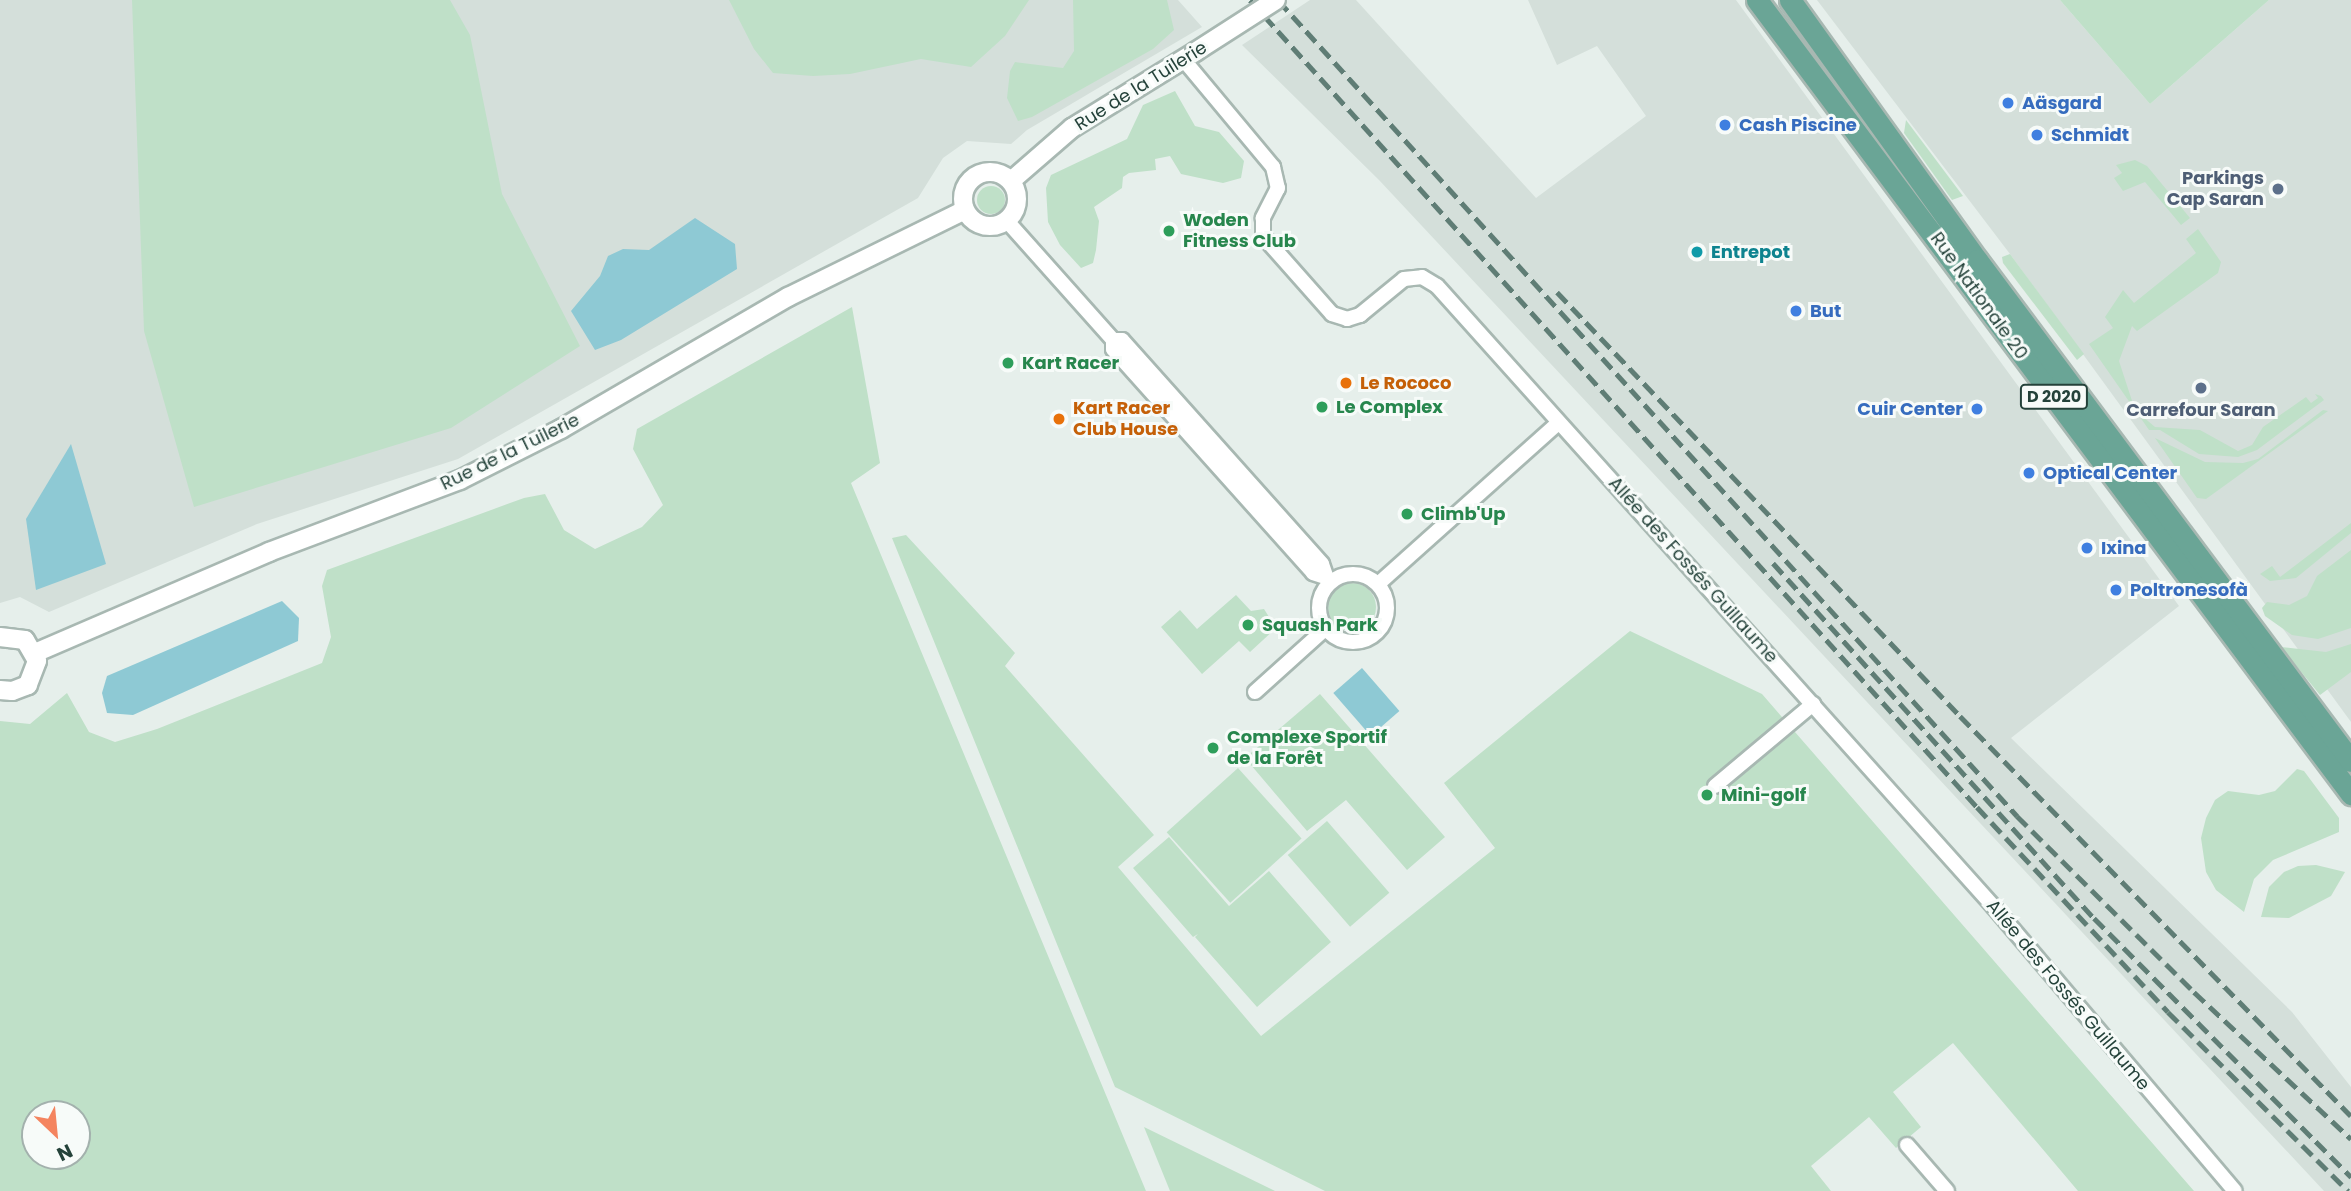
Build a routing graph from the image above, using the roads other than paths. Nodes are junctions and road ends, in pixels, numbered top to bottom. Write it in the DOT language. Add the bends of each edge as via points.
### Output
graph roads {
  1 [pos="1276,0"];
  2 [pos="1757,0"];
  3 [pos="1790,0"];
  4 [pos="1189,56"];
  5 [pos="1011,181"];
  6 [pos="965,211"];
  7 [pos="1007,221"];
  8 [pos="1558,423"];
  9 [pos="1328,580"];
  10 [pos="1378,584"];
  11 [pos="1325,629"];
  12 [pos="0,637"];
  13 [pos="35,653"];
  14 [pos="0,690"];
  15 [pos="1255,692"];
  16 [pos="1814,704"];
  17 [pos="2351,761"];
  18 [pos="1715,786"];
  19 [pos="2351,794"];
  20 [pos="1907,1145"];
  21 [pos="1947,1191"];
  22 [pos="2235,1191"];
  1 -- 4 [label="street, Rue de la Tuilerie, bridge"];
  2 -- 19 [label="main road, Rue Nationale 20 / D 2020"];
  3 -- 17 [label="main road, Rue Nationale 20 / D 2020" via="1976,260"];
  4 -- 5 [label="street, Rue de la Tuilerie" via="1072,128"];
  4 -- 8 [label="street, Allée des Fossés Guillaume" via="1273,167 1278,188 1263,218 1262,236 1332,314 1354,318 1404,279 1429,279"];
  5 -- 6 [label="street" via="998,172 975,177 963,195"];
  5 -- 7 [label="street" via="1017,206"];
  6 -- 7 [label="street" via="984,226"];
  6 -- 13 [label="street, Rue de la Tuilerie" via="788,297 561,429 460,480 269,552"];
  7 -- 9 [label="street" via="1113,340 1122,340 1322,564"];
  8 -- 10 [label="street"];
  8 -- 16 [label="street, Allée des Fossés Guillaume"];
  9 -- 10 [label="street" via="1350,574"];
  9 -- 11 [label="street" via="1319,606"];
  10 -- 11 [label="street" via="1388,609 1373,637 1342,641"];
  11 -- 15 [label="street"];
  12 -- 13 [label="street" via="18,637"];
  13 -- 14 [label="street" via="37,670 28,685"];
  16 -- 18 [label="street"];
  16 -- 22 [label="street, Allée des Fossés Guillaume"];
  20 -- 21 [label="street"];
}
